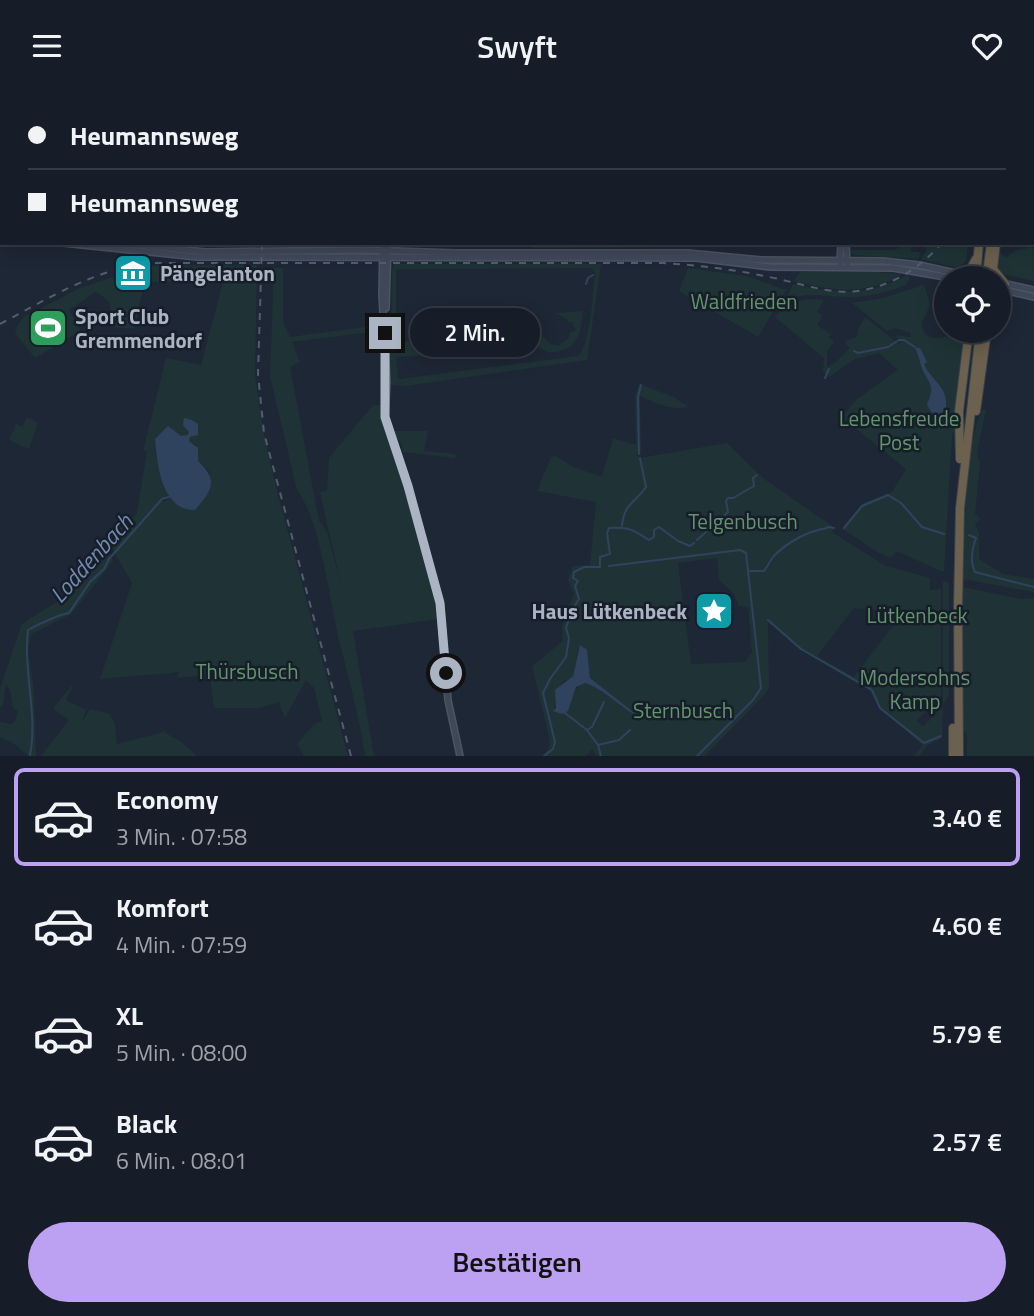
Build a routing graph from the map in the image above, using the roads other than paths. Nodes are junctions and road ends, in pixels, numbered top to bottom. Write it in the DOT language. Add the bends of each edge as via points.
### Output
graph roads {
  1 [pos="82,245"];
  2 [pos="132,245"];
  3 [pos="374,245"];
  4 [pos="399,245"];
  5 [pos="843,245"];
  6 [pos="979,245"];
  7 [pos="988,245"];
  8 [pos="995,245"];
  9 [pos="365,250"];
  10 [pos="386,250"];
  11 [pos="407,251"];
  12 [pos="977,257"];
  13 [pos="843,264"];
  14 [pos="972,266"];
  15 [pos="977,266"];
  16 [pos="986,266"];
  17 [pos="988,266"];
  18 [pos="934,269"];
  19 [pos="1011,288"];
  20 [pos="1011,290"];
  21 [pos="1034,290"];
  22 [pos="1034,297"];
  23 [pos="968,343"];
  24 [pos="975,343"];
  25 [pos="976,343"];
  26 [pos="985,343"];
  27 [pos="968,434"];
  28 [pos="960,459"];
  29 [pos="460,756"];
  30 [pos="953,756"];
  31 [pos="959,756"];
  1 -- 10 [label="main road" via="197,257"];
  2 -- 9 [label="main road" via="206,252"];
  3 -- 9 [label="main road"];
  4 -- 11 [label="main road"];
  5 -- 13 [label="main road"];
  6 -- 12 [label="highway"];
  7 -- 16 [label="highway"];
  8 -- 17 [label="highway"];
  9 -- 10 [label="main road"];
  10 -- 11 [label="main road"];
  10 -- 13 [label="main road" via="688,258 761,267"];
  10 -- 29 [label="main road" via="385,417 440,603 449,711"];
  11 -- 13 [label="main road" via="679,253"];
  12 -- 14 [label="highway"];
  12 -- 15 [label="highway"];
  13 -- 18 [label="main road" via="919,264"];
  19 -- 21 [label="main road"];
  20 -- 22 [label="main road"];
  23 -- 28 [label="highway" via="959,411"];
  24 -- 28 [label="highway"];
  25 -- 27 [label="highway"];
  26 -- 27 [label="highway"];
  27 -- 31 [label="highway" via="958,556"];
  28 -- 30 [label="highway" via="953,555"];
}
